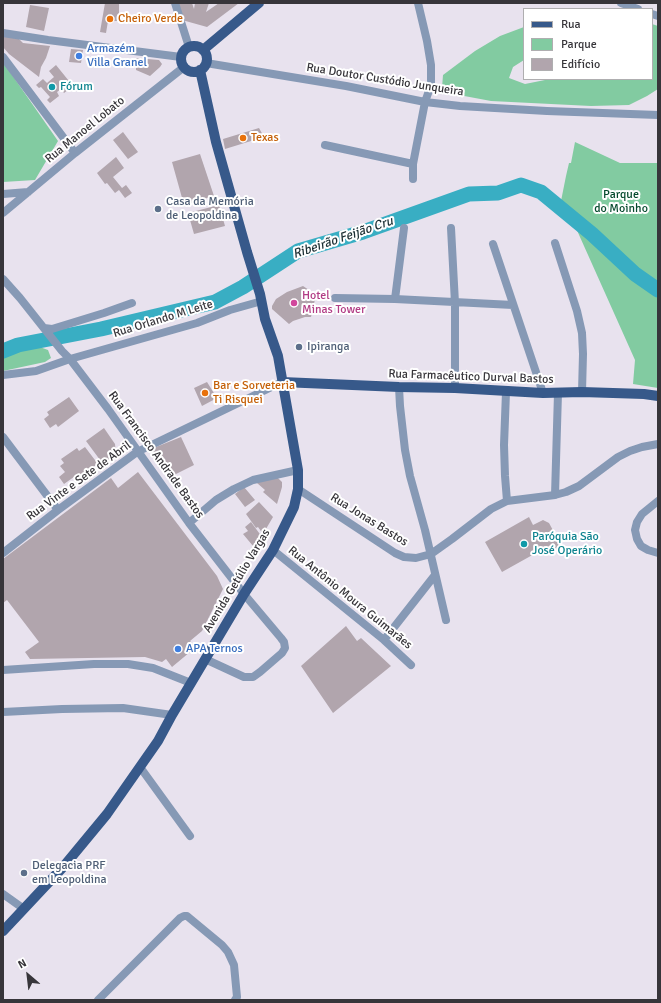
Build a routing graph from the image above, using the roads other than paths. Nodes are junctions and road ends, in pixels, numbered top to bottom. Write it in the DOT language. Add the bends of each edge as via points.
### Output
graph roads {
  1 [pos="175,3"];
  2 [pos="259,3"];
  3 [pos="418,3"];
  4 [pos="621,3"];
  5 [pos="635,8"];
  6 [pos="3,32"];
  7 [pos="188,47"];
  8 [pos="203,50"];
  9 [pos="3,57"];
  10 [pos="181,57"];
  11 [pos="184,67"];
  12 [pos="203,67"];
  13 [pos="425,102"];
  14 [pos="658,114"];
  15 [pos="325,145"];
  16 [pos="75,153"];
  17 [pos="413,164"];
  18 [pos="413,179"];
  19 [pos="28,192"];
  20 [pos="3,194"];
  21 [pos="3,198"];
  22 [pos="4,212"];
  23 [pos="404,228"];
  24 [pos="451,228"];
  25 [pos="555,243"];
  26 [pos="493,244"];
  27 [pos="3,279"];
  28 [pos="261,298"];
  29 [pos="335,298"];
  30 [pos="394,299"];
  31 [pos="132,303"];
  32 [pos="455,303"];
  33 [pos="513,305"];
  34 [pos="46,331"];
  35 [pos="70,359"];
  36 [pos="3,375"];
  37 [pos="282,382"];
  38 [pos="399,387"];
  39 [pos="455,388"];
  40 [pos="506,392"];
  41 [pos="582,392"];
  42 [pos="543,393"];
  43 [pos="558,393"];
  44 [pos="658,396"];
  45 [pos="3,437"];
  46 [pos="658,444"];
  47 [pos="137,452"];
  48 [pos="298,470"];
  49 [pos="298,489"];
  50 [pos="555,495"];
  51 [pos="507,501"];
  52 [pos="658,501"];
  53 [pos="58,510"];
  54 [pos="189,523"];
  55 [pos="273,550"];
  56 [pos="3,553"];
  57 [pos="658,553"];
  58 [pos="430,554"];
  59 [pos="435,575"];
  60 [pos="244,594"];
  61 [pos="446,620"];
  62 [pos="384,640"];
  63 [pos="205,659"];
  64 [pos="412,664"];
  65 [pos="3,670"];
  66 [pos="191,683"];
  67 [pos="3,712"];
  68 [pos="172,715"];
  69 [pos="140,767"];
  70 [pos="190,836"];
  71 [pos="3,894"];
  72 [pos="24,909"];
  73 [pos="3,931"];
  74 [pos="98,1000"];
  75 [pos="236,1000"];
  1 -- 7 [label="street"];
  2 -- 8 [label="main road"];
  3 -- 13 [label="street" via="431,65 431,85"];
  4 -- 5 [label="street"];
  6 -- 10 [label="street"];
  7 -- 8 [label="main road"];
  7 -- 10 [label="main road"];
  8 -- 12 [label="main road" via="206,56"];
  9 -- 16 [label="street"];
  10 -- 11 [label="main road"];
  11 -- 12 [label="main road" via="191,72"];
  11 -- 16 [label="street, Rua Manoel Lobato"];
  12 -- 13 [label="street, Rua Doutor Custódio Junqueira" via="346,86"];
  12 -- 28 [label="main road, Avenida Getúlio Vargas" via="216,142"];
  13 -- 14 [label="street, Rua Doutor Custódio Junqueira" via="547,111"];
  13 -- 17 [label="street"];
  15 -- 17 [label="street"];
  16 -- 19 [label="street, Rua Manoel Lobato"];
  17 -- 18 [label="street"];
  19 -- 20 [label="street"];
  19 -- 22 [label="street, Rua Manoel Lobato"];
  21 -- 22 [label="street" via="6,203"];
  23 -- 30 [label="street"];
  24 -- 32 [label="street"];
  25 -- 41 [label="street" via="582,333"];
  26 -- 33 [label="street"];
  27 -- 34 [label="street, Rua Francisco Andrade Bastos"];
  28 -- 35 [label="street, Rua Orlando M Leite" via="190,324"];
  28 -- 37 [label="main road, Avenida Getúlio Vargas" via="265,319 278,356"];
  29 -- 30 [label="street"];
  30 -- 32 [label="street"];
  31 -- 34 [label="street"];
  32 -- 33 [label="street"];
  32 -- 39 [label="street"];
  33 -- 42 [label="street"];
  34 -- 35 [label="street, Rua Francisco Andrade Bastos"];
  35 -- 36 [label="street, Rua Orlando M Leite" via="36,371"];
  35 -- 47 [label="street, Rua Francisco Andrade Bastos"];
  37 -- 38 [label="main road, Rua Farmacêutico Durval Bastos"];
  37 -- 47 [label="street, Rua Vinte e Sete de Abril"];
  37 -- 48 [label="main road, Avenida Getúlio Vargas"];
  38 -- 39 [label="main road, Rua Farmacêutico Durval Bastos"];
  38 -- 58 [label="street" via="405,450"];
  39 -- 40 [label="main road, Rua Farmacêutico Durval Bastos"];
  40 -- 42 [label="main road, Rua Farmacêutico Durval Bastos"];
  40 -- 51 [label="street" via="504,445"];
  41 -- 43 [label="main road, Rua Farmacêutico Durval Bastos"];
  41 -- 44 [label="main road, Rua Farmacêutico Durval Bastos"];
  42 -- 43 [label="main road, Rua Farmacêutico Durval Bastos"];
  43 -- 50 [label="street"];
  45 -- 53 [label="street"];
  46 -- 50 [label="street" via="630,451 579,486"];
  47 -- 53 [label="street, Rua Vinte e Sete de Abril"];
  47 -- 54 [label="street, Rua Francisco Andrade Bastos"];
  48 -- 49 [label="main road, Avenida Getúlio Vargas"];
  48 -- 54 [label="street" via="253,480 234,489 216,500"];
  49 -- 55 [label="main road, Avenida Getúlio Vargas" via="294,507"];
  49 -- 58 [label="street, Rua Jonas Bastos" via="395,553 416,558"];
  50 -- 51 [label="street"];
  51 -- 58 [label="street"];
  52 -- 57 [label="street" via="642,514 635,530 641,546"];
  53 -- 56 [label="street, Rua Vinte e Sete de Abril"];
  54 -- 60 [label="street, Rua Francisco Andrade Bastos"];
  55 -- 60 [label="main road, Avenida Getúlio Vargas"];
  55 -- 62 [label="street, Rua Antônio Moura Guimarães"];
  58 -- 59 [label="street"];
  59 -- 61 [label="street"];
  59 -- 62 [label="street"];
  60 -- 63 [label="main road, Avenida Getúlio Vargas"];
  60 -- 63 [label="street, Rua Francisco Andrade Bastos" via="281,638 285,648 260,672 248,678"];
  62 -- 64 [label="street, Rua Antônio Moura Guimarães"];
  63 -- 66 [label="main road, Avenida Getúlio Vargas"];
  65 -- 66 [label="street" via="128,664 153,668"];
  66 -- 68 [label="main road, Avenida Getúlio Vargas"];
  67 -- 68 [label="street" via="62,708 123,708"];
  68 -- 69 [label="main road, Avenida Getúlio Vargas"];
  69 -- 70 [label="street"];
  69 -- 72 [label="main road, Avenida Getúlio Vargas" via="107,814"];
  71 -- 72 [label="street"];
  72 -- 73 [label="main road, Avenida Getúlio Vargas"];
  74 -- 75 [label="street" via="184,916 228,952 234,964"];
}
